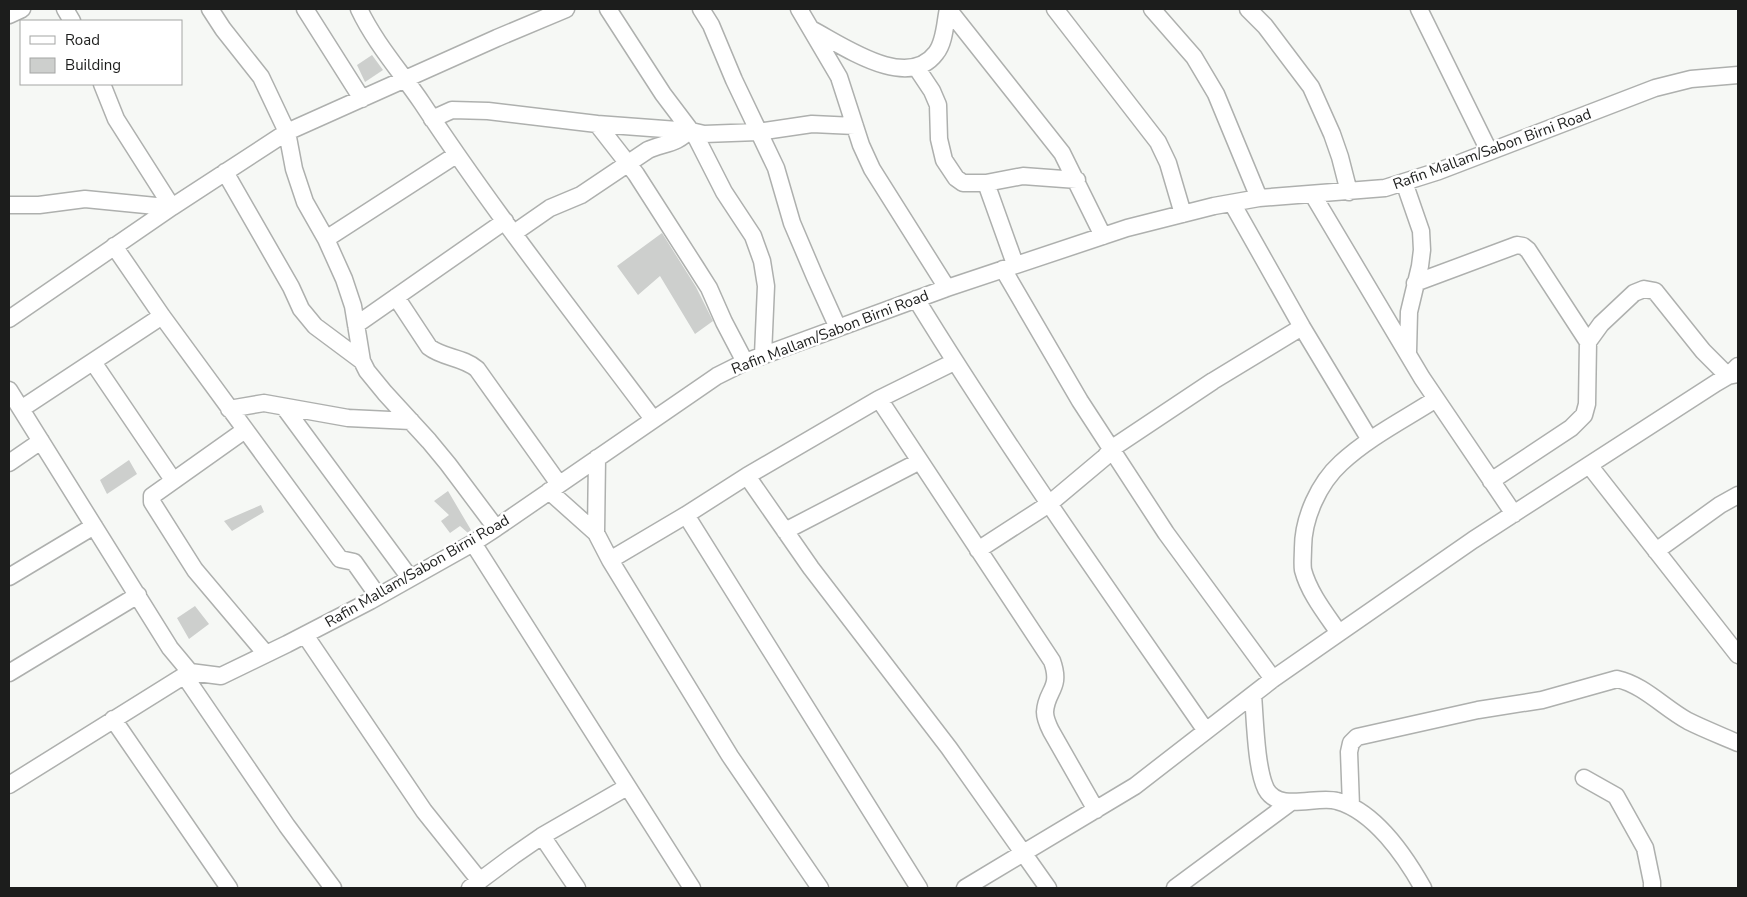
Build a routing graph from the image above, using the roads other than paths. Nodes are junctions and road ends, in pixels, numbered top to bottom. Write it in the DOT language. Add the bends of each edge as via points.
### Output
graph roads {
  1 [pos="22,9"];
  2 [pos="65,9"];
  3 [pos="210,9"];
  4 [pos="305,9"];
  5 [pos="359,9"];
  6 [pos="566,9"];
  7 [pos="608,9"];
  8 [pos="701,9"];
  9 [pos="799,9"];
  10 [pos="948,9"];
  11 [pos="1055,9"];
  12 [pos="1152,9"];
  13 [pos="1248,9"];
  14 [pos="1418,9"];
  15 [pos="9,15"];
  16 [pos="71,20"];
  17 [pos="812,29"];
  18 [pos="916,67"];
  19 [pos="1738,75"];
  20 [pos="406,79"];
  21 [pos="102,85"];
  22 [pos="362,99"];
  23 [pos="432,119"];
  24 [pos="597,124"];
  25 [pos="855,126"];
  26 [pos="689,131"];
  27 [pos="287,132"];
  28 [pos="758,132"];
  29 [pos="1489,151"];
  30 [pos="456,155"];
  31 [pos="628,164"];
  32 [pos="225,172"];
  33 [pos="1077,180"];
  34 [pos="1404,182"];
  35 [pos="986,183"];
  36 [pos="1349,192"];
  37 [pos="1313,194"];
  38 [pos="1259,198"];
  39 [pos="1232,203"];
  40 [pos="170,205"];
  41 [pos="9,206"];
  42 [pos="1183,214"];
  43 [pos="510,227"];
  44 [pos="1103,236"];
  45 [pos="326,240"];
  46 [pos="114,246"];
  47 [pos="1009,266"];
  48 [pos="1415,283"];
  49 [pos="947,288"];
  50 [pos="396,298"];
  51 [pos="916,299"];
  52 [pos="162,316"];
  53 [pos="9,319"];
  54 [pos="356,324"];
  55 [pos="1302,327"];
  56 [pos="838,328"];
  57 [pos="1588,342"];
  58 [pos="1408,352"];
  59 [pos="763,355"];
  60 [pos="362,361"];
  61 [pos="93,362"];
  62 [pos="746,362"];
  63 [pos="954,362"];
  64 [pos="1735,372"];
  65 [pos="9,390"];
  66 [pos="879,399"];
  67 [pos="1436,399"];
  68 [pos="284,407"];
  69 [pos="21,409"];
  70 [pos="230,409"];
  71 [pos="653,419"];
  72 [pos="411,421"];
  73 [pos="245,430"];
  74 [pos="1370,440"];
  75 [pos="41,441"];
  76 [pos="1111,449"];
  77 [pos="597,458"];
  78 [pos="920,461"];
  79 [pos="9,463"];
  80 [pos="1589,465"];
  81 [pos="748,476"];
  82 [pos="173,480"];
  83 [pos="1491,481"];
  84 [pos="554,488"];
  85 [pos="1738,495"];
  86 [pos="1049,504"];
  87 [pos="1514,514"];
  88 [pos="686,515"];
  89 [pos="94,526"];
  90 [pos="496,528"];
  91 [pos="786,531"];
  92 [pos="596,533"];
  93 [pos="472,543"];
  94 [pos="978,550"];
  95 [pos="1656,551"];
  96 [pos="610,560"];
  97 [pos="9,577"];
  98 [pos="410,578"];
  99 [pos="138,595"];
  100 [pos="378,596"];
  101 [pos="1339,633"];
  102 [pos="306,635"];
  103 [pos="266,654"];
  104 [pos="1738,655"];
  105 [pos="9,672"];
  106 [pos="187,673"];
  107 [pos="1274,679"];
  108 [pos="1253,695"];
  109 [pos="113,719"];
  110 [pos="1206,731"];
  111 [pos="1738,743"];
  112 [pos="1584,778"];
  113 [pos="9,783"];
  114 [pos="627,787"];
  115 [pos="1291,802"];
  116 [pos="1352,806"];
  117 [pos="1096,810"];
  118 [pos="542,836"];
  119 [pos="1022,854"];
  120 [pos="475,884"];
  121 [pos="229,888"];
  122 [pos="333,888"];
  123 [pos="577,888"];
  124 [pos="692,888"];
  125 [pos="820,888"];
  126 [pos="919,888"];
  127 [pos="965,888"];
  128 [pos="1048,888"];
  129 [pos="1175,888"];
  130 [pos="1423,888"];
  131 [pos="1652,888"];
  1 -- 15 [label="street"];
  2 -- 16 [label="street"];
  3 -- 27 [label="street" via="261,77"];
  4 -- 22 [label="street"];
  5 -- 20 [label="street" via="367,27"];
  6 -- 20 [label="street"];
  7 -- 26 [label="street"];
  8 -- 28 [label="street"];
  9 -- 17 [label="street"];
  10 -- 18 [label="street" via="941,45 936,54"];
  10 -- 33 [label="street" via="1062,153"];
  11 -- 42 [label="street" via="1158,142 1168,163"];
  12 -- 38 [label="street" via="1194,57 1216,94"];
  13 -- 36 [label="street" via="1265,26 1311,87 1332,134"];
  14 -- 29 [label="street"];
  17 -- 18 [label="street" via="880,64 900,69"];
  17 -- 25 [label="street" via="839,77"];
  18 -- 35 [label="street" via="938,105 939,139 944,160 956,178 963,182"];
  19 -- 29 [label="street, Rafin Mallam/Sabon Birni Road" via="1691,79 1655,88"];
  20 -- 22 [label="street"];
  20 -- 23 [label="street"];
  21 -- 40 [label="street" via="116,119"];
  22 -- 27 [label="street"];
  23 -- 24 [label="street" via="452,110 464,110"];
  23 -- 30 [label="street"];
  24 -- 26 [label="street"];
  24 -- 31 [label="street"];
  25 -- 28 [label="street" via="812,124"];
  25 -- 49 [label="street" via="872,169"];
  26 -- 28 [label="street" via="704,134"];
  26 -- 31 [label="street" via="681,138 656,146"];
  26 -- 59 [label="street" via="753,236 762,261 766,286"];
  27 -- 32 [label="street"];
  27 -- 45 [label="street" via="305,202"];
  28 -- 56 [label="street" via="776,168 792,223"];
  29 -- 34 [label="street, Rafin Mallam/Sabon Birni Road"];
  30 -- 43 [label="street"];
  30 -- 45 [label="street"];
  31 -- 43 [label="street" via="581,195"];
  31 -- 62 [label="street" via="709,288"];
  32 -- 40 [label="street"];
  32 -- 60 [label="street" via="301,309 315,326"];
  33 -- 35 [label="street" via="1023,176"];
  33 -- 44 [label="street"];
  34 -- 36 [label="street, Rafin Mallam/Sabon Birni Road" via="1385,188"];
  34 -- 48 [label="street" via="1421,231 1422,250"];
  35 -- 47 [label="street"];
  36 -- 37 [label="street, Rafin Mallam/Sabon Birni Road"];
  37 -- 38 [label="street, Rafin Mallam/Sabon Birni Road"];
  37 -- 58 [label="street"];
  38 -- 39 [label="street, Rafin Mallam/Sabon Birni Road"];
  39 -- 42 [label="street, Rafin Mallam/Sabon Birni Road"];
  39 -- 55 [label="street"];
  40 -- 41 [label="street" via="84,199"];
  40 -- 46 [label="street"];
  42 -- 44 [label="street, Rafin Mallam/Sabon Birni Road"];
  43 -- 50 [label="street"];
  43 -- 71 [label="street"];
  44 -- 47 [label="street, Rafin Mallam/Sabon Birni Road"];
  45 -- 54 [label="street" via="344,280"];
  46 -- 52 [label="street"];
  46 -- 53 [label="street"];
  47 -- 49 [label="street, Rafin Mallam/Sabon Birni Road"];
  47 -- 76 [label="street" via="1080,401"];
  48 -- 57 [label="street" via="1516,245 1523,246"];
  48 -- 58 [label="street" via="1409,312"];
  49 -- 51 [label="street, Rafin Mallam/Sabon Birni Road"];
  50 -- 54 [label="street"];
  50 -- 84 [label="street" via="429,347 469,362 477,369"];
  51 -- 56 [label="street, Rafin Mallam/Sabon Birni Road"];
  51 -- 63 [label="street"];
  52 -- 61 [label="street"];
  52 -- 70 [label="street"];
  54 -- 60 [label="street"];
  55 -- 74 [label="street"];
  55 -- 76 [label="street"];
  56 -- 59 [label="street, Rafin Mallam/Sabon Birni Road"];
  57 -- 64 [label="street" via="1601,324 1634,293 1644,289 1655,291 1703,351"];
  57 -- 83 [label="street" via="1584,415 1572,428"];
  58 -- 67 [label="street"];
  59 -- 62 [label="street, Rafin Mallam/Sabon Birni Road"];
  60 -- 72 [label="street" via="372,378"];
  61 -- 69 [label="street"];
  61 -- 82 [label="street"];
  62 -- 71 [label="street, Rafin Mallam/Sabon Birni Road" via="717,376"];
  63 -- 66 [label="street"];
  63 -- 86 [label="street"];
  64 -- 80 [label="street"];
  65 -- 69 [label="street"];
  66 -- 78 [label="street"];
  66 -- 81 [label="street"];
  67 -- 74 [label="street"];
  67 -- 83 [label="street"];
  68 -- 70 [label="street" via="264,403"];
  68 -- 72 [label="street" via="348,418"];
  68 -- 98 [label="street"];
  69 -- 75 [label="street"];
  70 -- 73 [label="street"];
  71 -- 77 [label="street, Rafin Mallam/Sabon Birni Road"];
  72 -- 90 [label="street"];
  73 -- 82 [label="street"];
  73 -- 100 [label="street" via="340,559 354,562"];
  74 -- 101 [label="street" via="1341,463 1326,482 1308,514 1303,533 1303,570 1314,596"];
  75 -- 79 [label="street"];
  75 -- 89 [label="street"];
  76 -- 86 [label="street"];
  76 -- 107 [label="street" via="1166,532"];
  77 -- 84 [label="street, Rafin Mallam/Sabon Birni Road"];
  77 -- 92 [label="street"];
  78 -- 91 [label="street"];
  78 -- 94 [label="street"];
  80 -- 87 [label="street"];
  80 -- 95 [label="street"];
  81 -- 88 [label="street"];
  81 -- 91 [label="street"];
  82 -- 103 [label="street" via="152,496 152,502 206,584"];
  83 -- 87 [label="street"];
  84 -- 90 [label="street, Rafin Mallam/Sabon Birni Road"];
  84 -- 92 [label="street"];
  85 -- 95 [label="street" via="1720,504"];
  86 -- 94 [label="street"];
  86 -- 110 [label="street"];
  87 -- 101 [label="street"];
  88 -- 96 [label="street"];
  88 -- 126 [label="street"];
  89 -- 97 [label="street"];
  89 -- 99 [label="street"];
  90 -- 93 [label="street, Rafin Mallam/Sabon Birni Road"];
  91 -- 119 [label="street" via="949,748"];
  92 -- 96 [label="street"];
  93 -- 98 [label="street, Rafin Mallam/Sabon Birni Road"];
  93 -- 114 [label="street"];
  94 -- 117 [label="street" via="1052,661 1055,686 1047,703 1046,720"];
  95 -- 104 [label="street"];
  96 -- 125 [label="street" via="730,756"];
  98 -- 100 [label="street, Rafin Mallam/Sabon Birni Road"];
  99 -- 105 [label="street"];
  99 -- 106 [label="street"];
  100 -- 102 [label="street, Rafin Mallam/Sabon Birni Road"];
  101 -- 107 [label="street"];
  102 -- 103 [label="street, Rafin Mallam/Sabon Birni Road"];
  102 -- 120 [label="street"];
  103 -- 106 [label="street, Rafin Mallam/Sabon Birni Road" via="221,676"];
  106 -- 109 [label="street"];
  106 -- 122 [label="street" via="282,818"];
  107 -- 108 [label="street"];
  108 -- 110 [label="street"];
  108 -- 115 [label="street" via="1260,769 1266,789 1274,798"];
  109 -- 113 [label="street"];
  109 -- 121 [label="street"];
  110 -- 117 [label="street" via="1135,786"];
  111 -- 116 [label="street" via="1688,721 1648,694 1617,679 1542,700 1478,710 1357,737 1349,752"];
  112 -- 131 [label="street" via="1616,796 1645,848"];
  114 -- 118 [label="street"];
  114 -- 124 [label="street"];
  115 -- 116 [label="street" via="1335,800"];
  115 -- 129 [label="street"];
  116 -- 130 [label="street" via="1370,818 1394,844"];
  117 -- 119 [label="street"];
  118 -- 120 [label="street"];
  118 -- 123 [label="street"];
  119 -- 127 [label="street"];
  119 -- 128 [label="street"];
}
